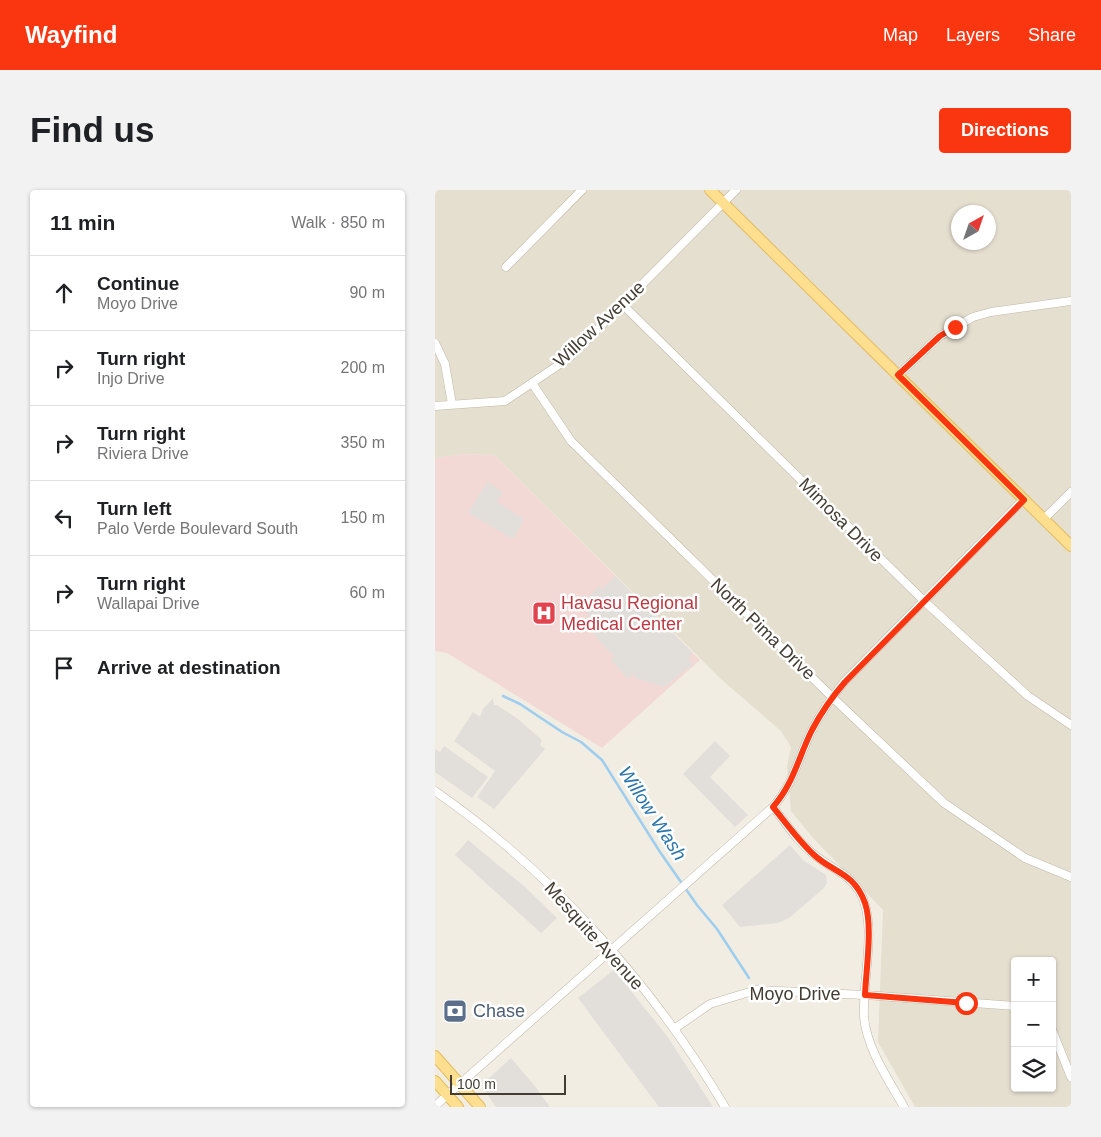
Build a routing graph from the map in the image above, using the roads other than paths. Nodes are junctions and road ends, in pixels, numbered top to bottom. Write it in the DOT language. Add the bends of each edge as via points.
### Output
graph roads {
  1 [pos="582,190"];
  2 [pos="710,190"];
  3 [pos="736,190"];
  4 [pos="723,203"];
  5 [pos="506,267"];
  6 [pos="1071,301"];
  7 [pos="622,304"];
  8 [pos="435,343"];
  9 [pos="898,375"];
  10 [pos="532,383"];
  11 [pos="452,404"];
  12 [pos="435,406"];
  13 [pos="1071,492"];
  14 [pos="1024,500"];
  15 [pos="1044,519"];
  16 [pos="1071,546"];
  17 [pos="924,601"];
  18 [pos="832,697"];
  19 [pos="1071,724"];
  20 [pos="435,791"];
  21 [pos="773,807"];
  22 [pos="1071,877"];
  23 [pos="611,950"];
  24 [pos="865,995"];
  25 [pos="1011,1006"];
  26 [pos="674,1029"];
  27 [pos="1056,1040"];
  28 [pos="435,1056"];
  29 [pos="1071,1077"];
  30 [pos="435,1081"];
  31 [pos="460,1084"];
  32 [pos="448,1095"];
  33 [pos="435,1106"];
  34 [pos="458,1107"];
  35 [pos="480,1107"];
  36 [pos="725,1107"];
  37 [pos="904,1107"];
  1 -- 5 [label="street"];
  2 -- 4 [label="main road"];
  3 -- 4 [label="street, Willow Avenue"];
  4 -- 7 [label="street, Willow Avenue"];
  4 -- 9 [label="main road"];
  6 -- 9 [label="street" via="973,317 940,336"];
  7 -- 10 [label="street, Willow Avenue" via="569,358"];
  7 -- 17 [label="street, Mimosa Drive"];
  8 -- 11 [label="street" via="445,364"];
  9 -- 14 [label="main road"];
  10 -- 11 [label="street, Willow Avenue" via="505,401"];
  10 -- 18 [label="street, North Pima Drive" via="571,441"];
  11 -- 12 [label="street, Willow Avenue"];
  13 -- 15 [label="street"];
  14 -- 15 [label="main road"];
  14 -- 17 [label="street"];
  15 -- 16 [label="main road"];
  17 -- 18 [label="street"];
  17 -- 19 [label="street, Mimosa Drive" via="1028,696"];
  18 -- 21 [label="street" via="811,732 789,785"];
  18 -- 22 [label="street, North Pima Drive" via="944,803 1025,858"];
  20 -- 23 [label="street, Mesquite Avenue" via="521,859"];
  21 -- 23 [label="street"];
  21 -- 24 [label="street" via="815,856 841,871 859,891 868,923"];
  23 -- 26 [label="street, Mesquite Avenue"];
  23 -- 31 [label="street"];
  24 -- 25 [label="street, Moyo Drive"];
  24 -- 26 [label="street, Moyo Drive" via="756,990 710,1004"];
  24 -- 37 [label="street" via="868,1036"];
  26 -- 36 [label="street, Mesquite Avenue"];
  27 -- 29 [label="street"];
  28 -- 31 [label="main road"];
  30 -- 32 [label="main road"];
  31 -- 32 [label="street"];
  31 -- 35 [label="main road"];
  32 -- 33 [label="street"];
  32 -- 34 [label="main road"];
}
